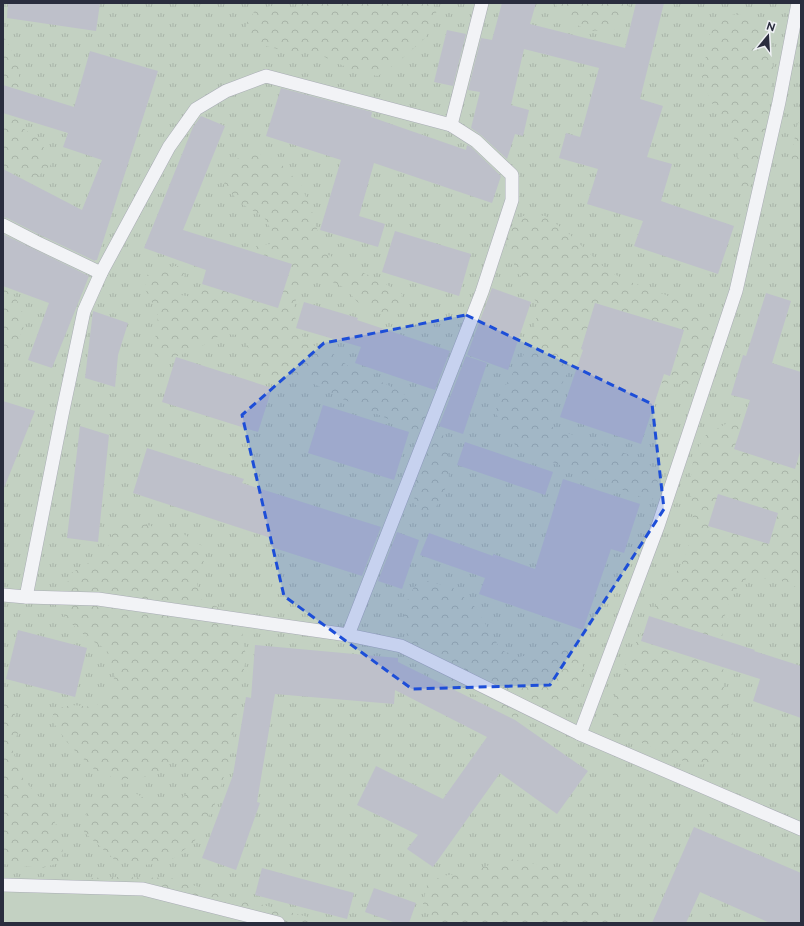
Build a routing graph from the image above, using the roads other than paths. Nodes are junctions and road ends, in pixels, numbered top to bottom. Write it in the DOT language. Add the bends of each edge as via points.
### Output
graph roads {
  1 [pos="482,3"];
  2 [pos="798,3"];
  3 [pos="451,125"];
  4 [pos="3,225"];
  5 [pos="101,273"];
  6 [pos="3,595"];
  7 [pos="26,597"];
  8 [pos="348,635"];
  9 [pos="580,734"];
  10 [pos="801,829"];
  11 [pos="3,885"];
  12 [pos="278,923"];
  1 -- 3 [label="lane"];
  2 -- 9 [label="lane" via="779,102 736,291 658,526"];
  3 -- 5 [label="lane" via="266,76 226,91 196,109 169,147"];
  3 -- 8 [label="lane" via="476,141 512,175 512,200 482,292"];
  4 -- 5 [label="lane"];
  5 -- 7 [label="lane" via="84,311"];
  6 -- 7 [label="lane"];
  7 -- 8 [label="lane" via="98,599"];
  8 -- 9 [label="lane" via="401,646"];
  9 -- 10 [label="lane"];
  11 -- 12 [label="lane" via="143,889"];
}
